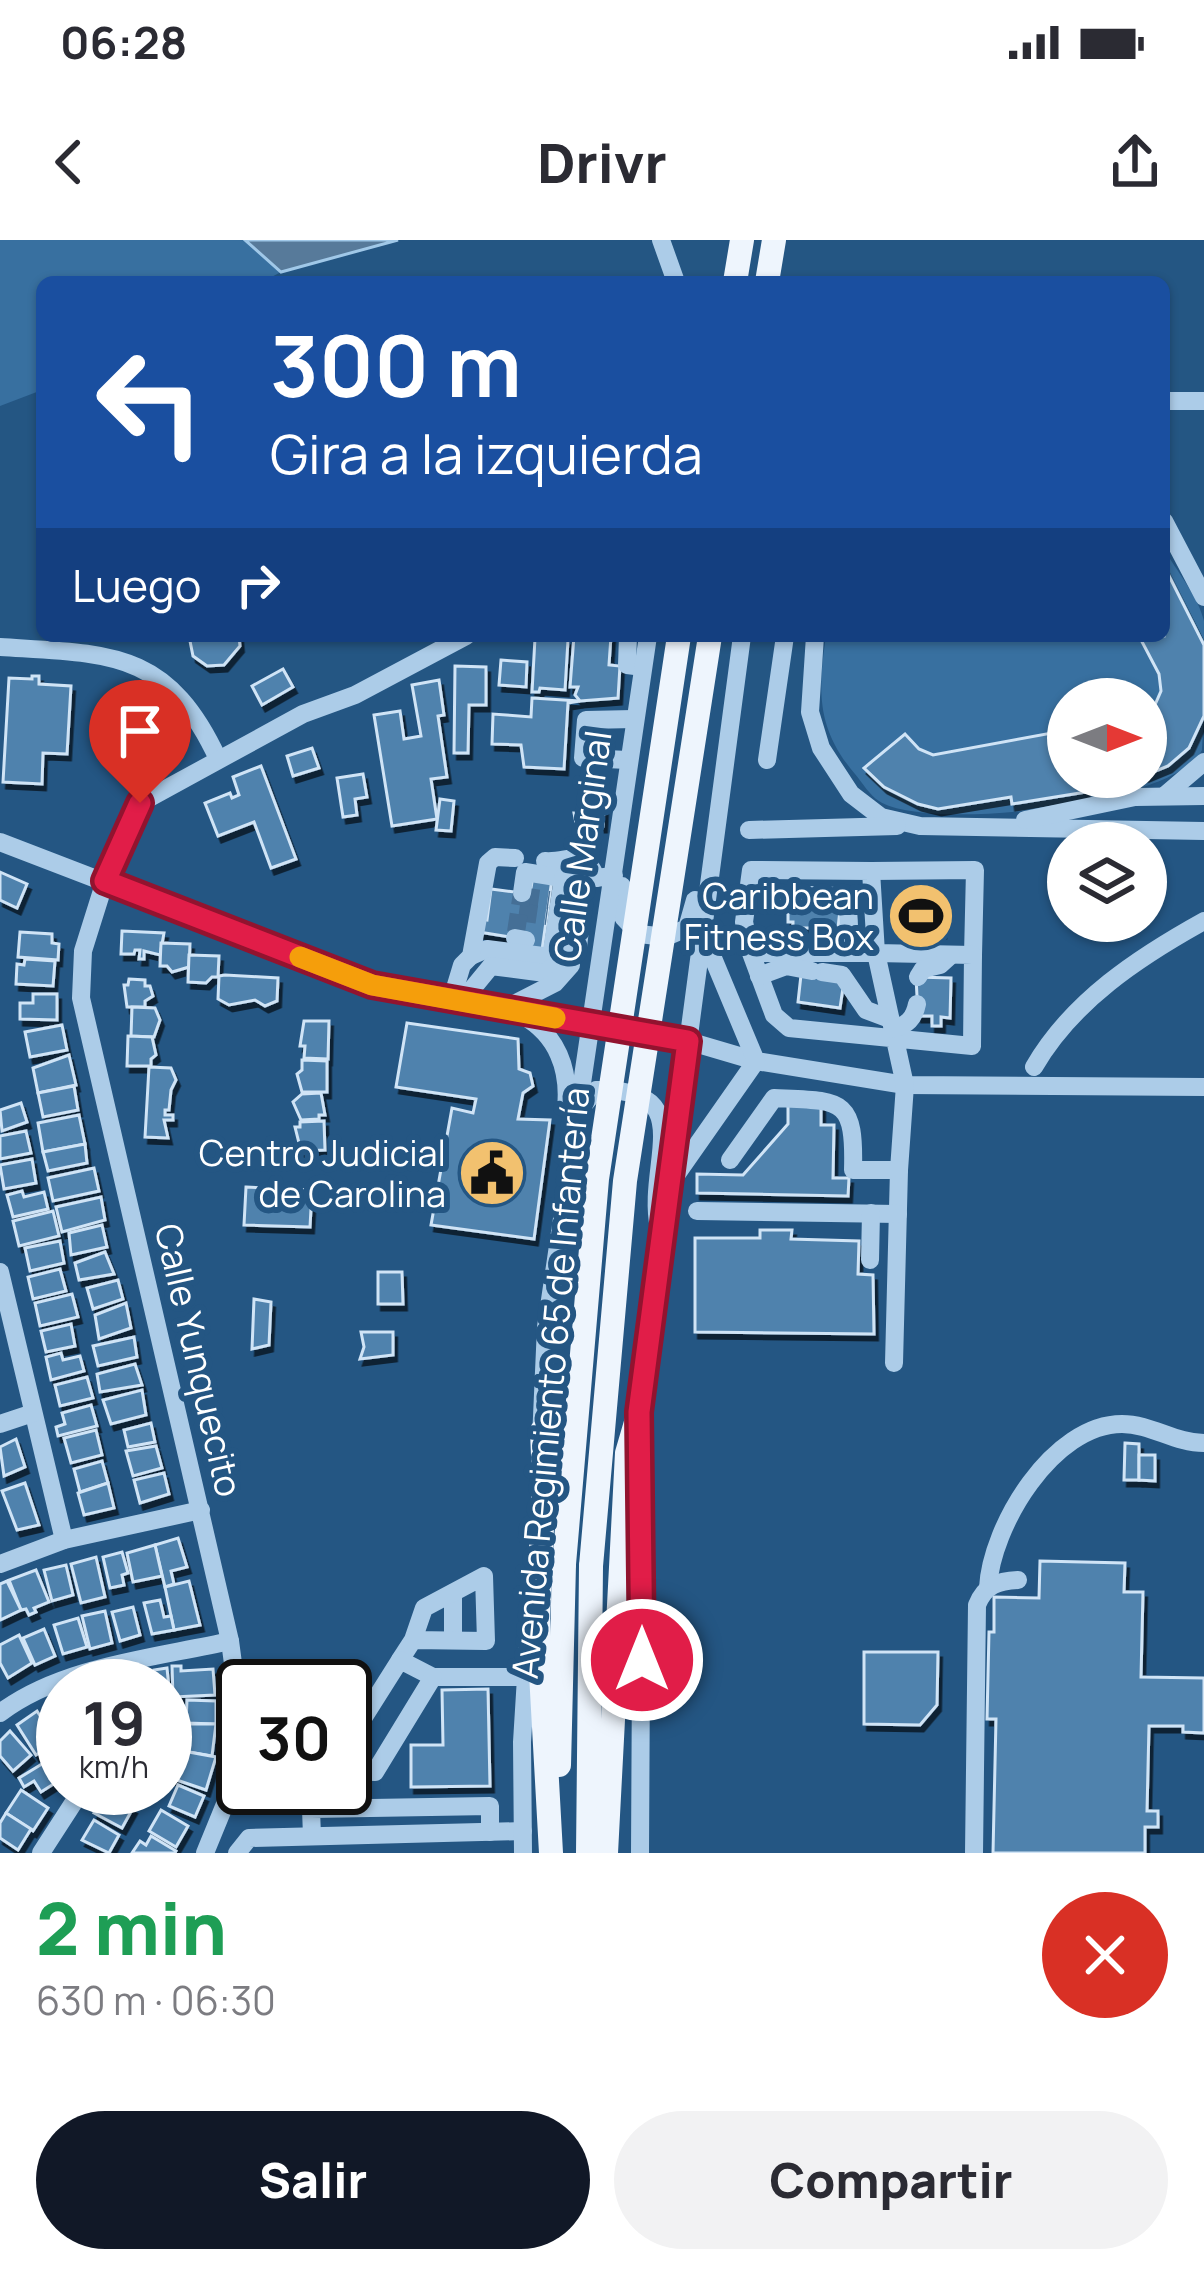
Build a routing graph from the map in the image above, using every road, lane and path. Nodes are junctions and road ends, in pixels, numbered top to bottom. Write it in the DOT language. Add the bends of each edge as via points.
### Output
graph roads {
  1 [pos="662,240"];
  2 [pos="774,240"];
  3 [pos="741,245"];
  4 [pos="674,276"];
  5 [pos="723,276"];
  6 [pos="736,276"];
  7 [pos="768,276"];
  8 [pos="1170,401"];
  9 [pos="1204,401"];
  10 [pos="1170,532"];
  11 [pos="1204,597"];
  12 [pos="455,642"];
  13 [pos="628,642"];
  14 [pos="647,642"];
  15 [pos="679,642"];
  16 [pos="709,642"];
  17 [pos="741,642"];
  18 [pos="784,642"];
  19 [pos="814,642"];
  20 [pos="0,647"];
  21 [pos="643,667"];
  22 [pos="634,718"];
  23 [pos="218,759"];
  24 [pos="628,760"];
  25 [pos="767,760"];
  26 [pos="1204,762"];
  27 [pos="720,793"];
  28 [pos="1167,794"];
  29 [pos="1167,796"];
  30 [pos="1204,796"];
  31 [pos="1130,798"];
  32 [pos="621,821"];
  33 [pos="920,826"];
  34 [pos="1009,826"];
  35 [pos="749,830"];
  36 [pos="1204,831"];
  37 [pos="0,842"];
  38 [pos="515,858"];
  39 [pos="561,869"];
  40 [pos="871,872"];
  41 [pos="605,877"];
  42 [pos="105,881"];
  43 [pos="521,893"];
  44 [pos="748,893"];
  45 [pos="704,905"];
  46 [pos="1204,921"];
  47 [pos="542,926"];
  48 [pos="607,926"];
  49 [pos="751,953"];
  50 [pos="854,953"];
  51 [pos="875,953"];
  52 [pos="951,955"];
  53 [pos="974,955"];
  54 [pos="471,956"];
  55 [pos="759,976"];
  56 [pos="918,977"];
  57 [pos="387,987"];
  58 [pos="458,999"];
  59 [pos="917,1004"];
  60 [pos="508,1007"];
  61 [pos="384,1009"];
  62 [pos="589,1023"];
  63 [pos="893,1030"];
  64 [pos="688,1041"];
  65 [pos="756,1061"];
  66 [pos="1034,1067"];
  67 [pos="905,1085"];
  68 [pos="1204,1087"];
  69 [pos="575,1117"];
  70 [pos="730,1160"];
  71 [pos="899,1170"];
  72 [pos="669,1186"];
  73 [pos="563,1204"];
  74 [pos="697,1211"];
  75 [pos="871,1214"];
  76 [pos="898,1214"];
  77 [pos="662,1244"];
  78 [pos="870,1260"];
  79 [pos="1,1281"];
  80 [pos="894,1363"];
  81 [pos="639,1412"];
  82 [pos="33,1413"];
  83 [pos="0,1424"];
  84 [pos="542,1431"];
  85 [pos="1204,1443"];
  86 [pos="200,1510"];
  87 [pos="64,1540"];
  88 [pos="0,1564"];
  89 [pos="1018,1580"];
  90 [pos="988,1588"];
  91 [pos="453,1593"];
  92 [pos="413,1640"];
  93 [pos="453,1640"];
  94 [pos="230,1641"];
  95 [pos="167,1659"];
  96 [pos="400,1660"];
  97 [pos="434,1677"];
  98 [pos="526,1677"];
  99 [pos="36,1693"];
  100 [pos="372,1704"];
  101 [pos="0,1713"];
  102 [pos="372,1772"];
  103 [pos="66,1815"];
  104 [pos="524,1831"];
  105 [pos="41,1853"];
  106 [pos="206,1853"];
  107 [pos="237,1853"];
  108 [pos="524,1853"];
  109 [pos="555,1853"];
  110 [pos="588,1853"];
  111 [pos="606,1853"];
  112 [pos="640,1853"];
  113 [pos="974,1853"];
  1 -- 4 [label="street"];
  2 -- 7 [label="main road"];
  3 -- 5 [label="main road"];
  3 -- 6 [label="main road"];
  8 -- 9 [label="street"];
  10 -- 11 [label="street"];
  12 -- 23 [label="street, Calle Yunquecito"];
  13 -- 21 [label="street" via="627,665"];
  14 -- 21 [label="street, Calle Marginal"];
  15 -- 109 [label="main road, Avenida Regimiento 65 de Infantería, bridge" via="599,1156 564,1564"];
  16 -- 110 [label="main road, Avenida Regimiento 65 de Infantería, bridge" via="625,1181 590,1566"];
  17 -- 27 [label="street"];
  18 -- 25 [label="street"];
  19 -- 33 [label="street" via="810,712 820,748 851,794 881,818"];
  20 -- 23 [label="street" via="140,665 200,721"];
  21 -- 22 [label="street, Calle Marginal"];
  22 -- 24 [label="street, Calle Marginal"];
  22 -- 24 [label="street" via="586,720 583,758"];
  23 -- 42 [label="street, Calle Yunquecito" via="140,803"];
  24 -- 32 [label="street, Calle Marginal"];
  26 -- 28 [label="street"];
  27 -- 32 [label="street" via="693,910 677,935 639,934 623,917"];
  27 -- 45 [label="street"];
  29 -- 30 [label="street"];
  31 -- 34 [label="street"];
  32 -- 41 [label="street, Calle Marginal"];
  33 -- 34 [label="street"];
  33 -- 35 [label="street"];
  34 -- 36 [label="street"];
  37 -- 42 [label="street"];
  38 -- 54 [label="street" via="488,863"];
  39 -- 41 [label="street"];
  39 -- 43 [label="street" via="525,872"];
  39 -- 47 [label="street"];
  40 -- 44 [label="street" via="751,870"];
  40 -- 51 [label="street"];
  40 -- 53 [label="street" via="975,870"];
  41 -- 48 [label="street, Calle Marginal"];
  42 -- 57 [label="street"];
  42 -- 86 [label="street, Calle Yunquecito" via="83,951 81,998"];
  44 -- 49 [label="street"];
  44 -- 50 [label="street" via="840,896"];
  45 -- 64 [label="street"];
  45 -- 65 [label="street" via="713,958"];
  46 -- 66 [label="street" via="1148,952 1088,1001"];
  47 -- 54 [label="street"];
  47 -- 58 [label="street" via="580,930 578,947 545,973 491,966"];
  48 -- 60 [label="street" via="555,983"];
  48 -- 62 [label="street, Calle Marginal"];
  49 -- 50 [label="street"];
  49 -- 55 [label="street"];
  50 -- 51 [label="street"];
  51 -- 52 [label="street"];
  51 -- 63 [label="street"];
  52 -- 53 [label="street"];
  52 -- 56 [label="street"];
  53 -- 63 [label="street" via="972,1046"];
  54 -- 58 [label="street" via="462,965"];
  55 -- 63 [label="street" via="786,966 842,975 866,1010"];
  55 -- 63 [label="street" via="774,1015 790,1028"];
  57 -- 58 [label="street"];
  57 -- 61 [label="street"];
  58 -- 60 [label="street"];
  59 -- 63 [label="street" via="906,1025"];
  60 -- 62 [label="street"];
  60 -- 73 [label="street" via="540,1025 558,1050 567,1094 556,1178"];
  62 -- 64 [label="street"];
  62 -- 69 [label="street, Calle Marginal"];
  63 -- 67 [label="street"];
  64 -- 65 [label="street"];
  64 -- 72 [label="street"];
  65 -- 67 [label="street"];
  65 -- 72 [label="street"];
  67 -- 68 [label="street"];
  67 -- 71 [label="street"];
  69 -- 73 [label="street, Calle Marginal"];
  69 -- 77 [label="street" via="596,1090 628,1092 658,1108 664,1122 654,1203"];
  70 -- 71 [label="street" via="774,1098 825,1100 854,1128 853,1170"];
  71 -- 76 [label="street"];
  72 -- 77 [label="street"];
  73 -- 84 [label="street, Calle Marginal"];
  74 -- 75 [label="street"];
  75 -- 76 [label="street"];
  75 -- 78 [label="street"];
  76 -- 80 [label="street"];
  77 -- 81 [label="street"];
  79 -- 82 [label="street"];
  81 -- 111 [label="main road" via="627,1453"];
  81 -- 112 [label="street"];
  82 -- 83 [label="street"];
  82 -- 87 [label="street"];
  84 -- 98 [label="street, Calle Marginal"];
  84 -- 109 [label="main road" via="538,1619"];
  85 -- 90 [label="street" via="1143,1424 1114,1424 1069,1442 1012,1515 989,1565"];
  86 -- 87 [label="street"];
  86 -- 94 [label="street, Calle Yunquecito"];
  87 -- 88 [label="street"];
  89 -- 90 [label="street"];
  90 -- 113 [label="street" via="977,1605"];
  91 -- 92 [label="street" via="424,1608"];
  91 -- 93 [label="street"];
  91 -- 93 [label="street" via="484,1576 486,1641"];
  92 -- 93 [label="street"];
  92 -- 96 [label="street"];
  94 -- 95 [label="street"];
  94 -- 106 [label="street, Calle Yunquecito" via="240,1716 232,1787"];
  96 -- 97 [label="street"];
  96 -- 100 [label="street"];
  97 -- 98 [label="street"];
  97 -- 102 [label="street"];
  98 -- 104 [label="street, Calle Marginal"];
  99 -- 101 [label="street"];
  103 -- 105 [label="street"];
  104 -- 107 [label="street" via="249,1838"];
  104 -- 108 [label="street, Calle Marginal"];
}
